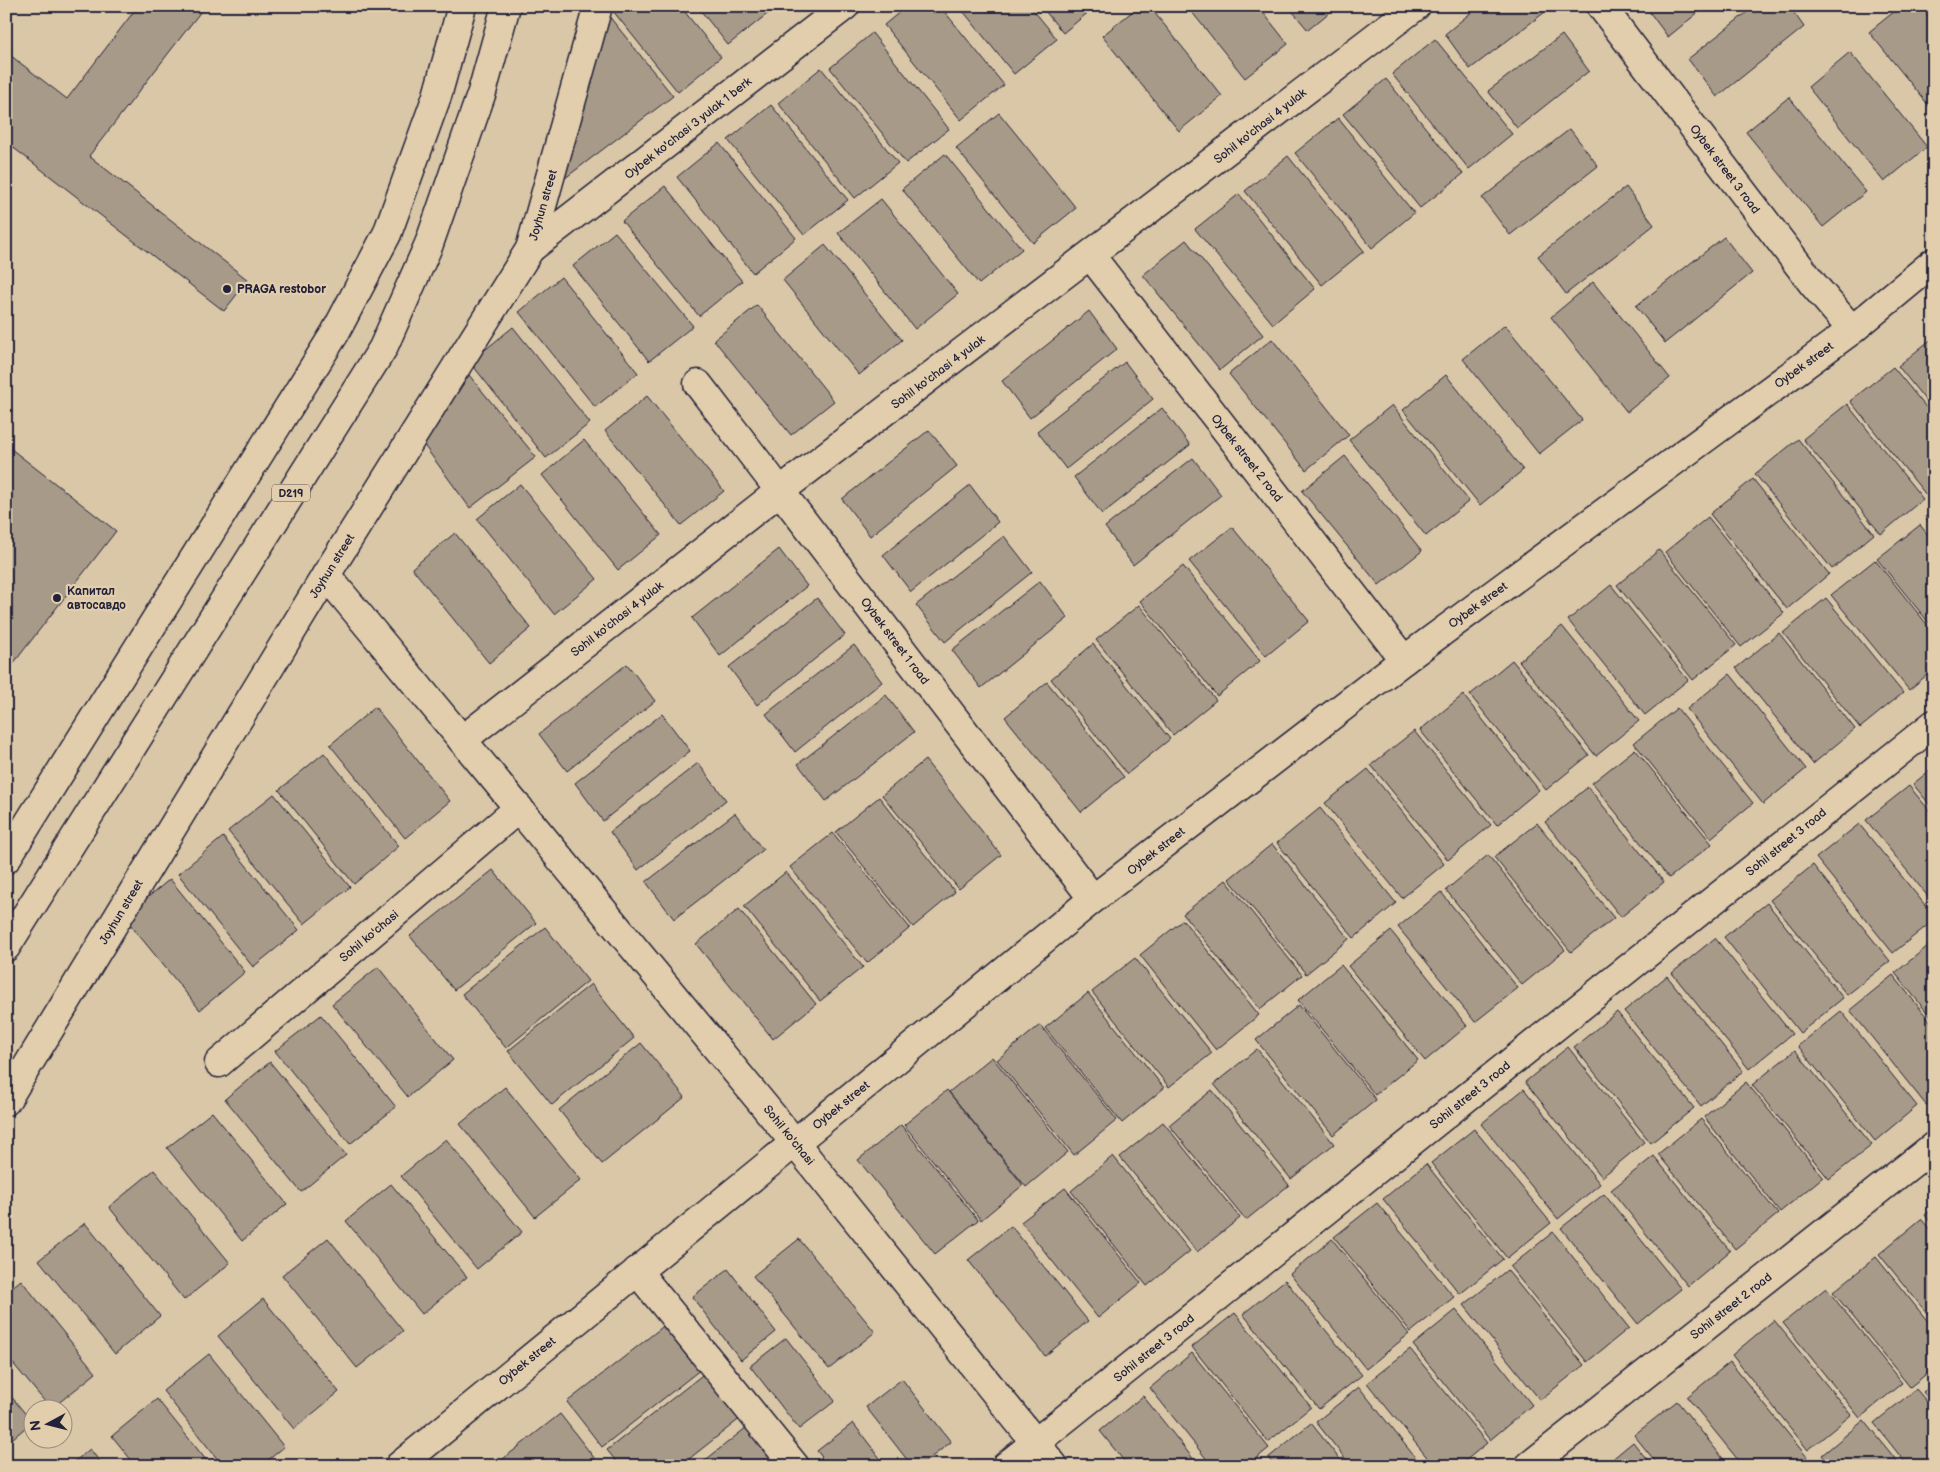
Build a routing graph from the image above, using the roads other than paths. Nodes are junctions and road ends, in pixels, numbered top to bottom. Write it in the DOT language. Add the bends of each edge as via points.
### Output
graph roads {
  1 [pos="462,6"];
  2 [pos="506,6"];
  3 [pos="598,6"];
  4 [pos="845,6"];
  5 [pos="1416,6"];
  6 [pos="1601,6"];
  7 [pos="530,249"];
  8 [pos="1091,256"];
  9 [pos="1934,262"];
  10 [pos="1852,330"];
  11 [pos="698,384"];
  12 [pos="780,491"];
  13 [pos="326,575"];
  14 [pos="1404,660"];
  15 [pos="1934,724"];
  16 [pos="462,740"];
  17 [pos="519,808"];
  18 [pos="6,860"];
  19 [pos="1093,899"];
  20 [pos="6,947"];
  21 [pos="219,1063"];
  22 [pos="6,1101"];
  23 [pos="795,1143"];
  24 [pos="1934,1146"];
  25 [pos="637,1271"];
  26 [pos="1036,1442"];
  27 [pos="401,1465"];
  28 [pos="795,1466"];
  29 [pos="1006,1466"];
  30 [pos="1054,1466"];
  31 [pos="1529,1466"];
  1 -- 18 [label="street" via="437,96 387,234 335,333"];
  2 -- 20 [label="street, D219" via="482,92 429,244 383,348"];
  3 -- 7 [label="street, Joyhun street"];
  4 -- 7 [label="street, Oybek ko'chasi 3 yulak 1 berk"];
  5 -- 8 [label="street, Sohil ko'chasi 4 yulak"];
  6 -- 10 [label="street, Oybek street 3 road" via="1813,284"];
  7 -- 13 [label="street, Joyhun street"];
  8 -- 12 [label="street, Sohil ko'chasi 4 yulak"];
  8 -- 14 [label="street, Oybek street 2 road"];
  9 -- 10 [label="street, Oybek street"];
  10 -- 14 [label="street, Oybek street"];
  11 -- 12 [label="street, Oybek street 1 road"];
  12 -- 16 [label="street, Sohil ko'chasi 4 yulak"];
  12 -- 19 [label="street, Oybek street 1 road"];
  13 -- 16 [label="street, Sohil ko'chasi"];
  13 -- 22 [label="street, Joyhun street"];
  14 -- 19 [label="street, Oybek street"];
  15 -- 26 [label="street, Sohil street 3 road"];
  16 -- 17 [label="street, Sohil ko'chasi"];
  17 -- 21 [label="street, Sohil ko'chasi"];
  17 -- 23 [label="street, Sohil ko'chasi"];
  19 -- 23 [label="street, Oybek street"];
  23 -- 25 [label="street, Oybek street"];
  23 -- 26 [label="street, Sohil ko'chasi"];
  24 -- 31 [label="street, Sohil street 2 road"];
  25 -- 27 [label="street, Oybek street"];
  25 -- 28 [label="street"];
  26 -- 29 [label="street, Sohil street 3 road"];
  26 -- 30 [label="street, Sohil ko'chasi"];
}
